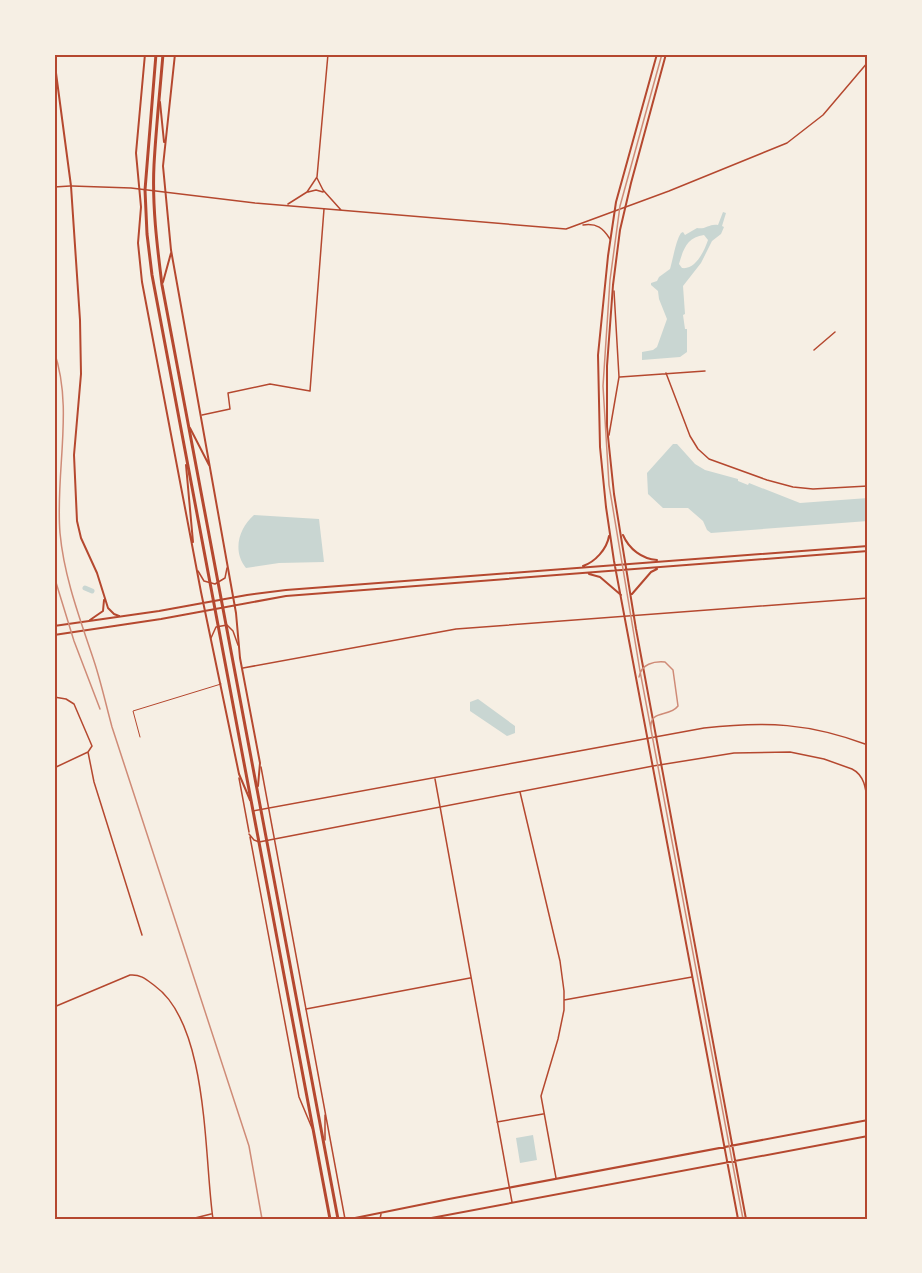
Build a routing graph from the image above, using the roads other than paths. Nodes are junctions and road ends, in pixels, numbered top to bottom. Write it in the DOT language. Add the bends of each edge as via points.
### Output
graph roads {
  1 [pos="145,54"];
  2 [pos="156,54"];
  3 [pos="163,54"];
  4 [pos="175,54"];
  5 [pos="328,54"];
  6 [pos="657,54"];
  7 [pos="666,54"];
  8 [pos="54,58"];
  9 [pos="868,62"];
  10 [pos="159,100"];
  11 [pos="164,147"];
  12 [pos="317,177"];
  13 [pos="71,186"];
  14 [pos="54,187"];
  15 [pos="140,189"];
  16 [pos="145,190"];
  17 [pos="154,191"];
  18 [pos="307,192"];
  19 [pos="167,193"];
  20 [pos="327,194"];
  21 [pos="301,197"];
  22 [pos="332,200"];
  23 [pos="284,205"];
  24 [pos="302,206"];
  25 [pos="324,208"];
  26 [pos="329,208"];
  27 [pos="624,208"];
  28 [pos="342,210"];
  29 [pos="614,212"];
  30 [pos="577,226"];
  31 [pos="610,239"];
  32 [pos="171,250"];
  33 [pos="605,280"];
  34 [pos="613,283"];
  35 [pos="162,285"];
  36 [pos="835,332"];
  37 [pos="814,350"];
  38 [pos="705,371"];
  39 [pos="666,374"];
  40 [pos="619,377"];
  41 [pos="202,415"];
  42 [pos="189,424"];
  43 [pos="608,439"];
  44 [pos="187,457"];
  45 [pos="212,471"];
  46 [pos="868,486"];
  47 [pos="621,531"];
  48 [pos="610,533"];
  49 [pos="868,546"];
  50 [pos="868,551"];
  51 [pos="194,554"];
  52 [pos="705,558"];
  53 [pos="226,559"];
  54 [pos="663,561"];
  55 [pos="196,564"];
  56 [pos="626,564"];
  57 [pos="706,564"];
  58 [pos="615,565"];
  59 [pos="591,567"];
  60 [pos="668,567"];
  61 [pos="579,568"];
  62 [pos="620,568"];
  63 [pos="627,570"];
  64 [pos="616,571"];
  65 [pos="580,573"];
  66 [pos="591,573"];
  67 [pos="447,577"];
  68 [pos="371,583"];
  69 [pos="447,583"];
  70 [pos="371,589"];
  71 [pos="257,593"];
  72 [pos="104,596"];
  73 [pos="621,596"];
  74 [pos="233,597"];
  75 [pos="631,597"];
  76 [pos="868,598"];
  77 [pos="257,600"];
  78 [pos="203,603"];
  79 [pos="235,604"];
  80 [pos="180,608"];
  81 [pos="205,611"];
  82 [pos="181,615"];
  83 [pos="125,616"];
  84 [pos="634,616"];
  85 [pos="625,617"];
  86 [pos="88,621"];
  87 [pos="54,626"];
  88 [pos="54,635"];
  89 [pos="211,639"];
  90 [pos="239,649"];
  91 [pos="242,669"];
  92 [pos="222,684"];
  93 [pos="54,697"];
  94 [pos="140,737"];
  95 [pos="656,737"];
  96 [pos="648,739"];
  97 [pos="868,745"];
  98 [pos="88,752"];
  99 [pos="260,763"];
  100 [pos="661,765"];
  101 [pos="653,766"];
  102 [pos="54,768"];
  103 [pos="239,774"];
  104 [pos="434,778"];
  105 [pos="258,791"];
  106 [pos="520,792"];
  107 [pos="868,802"];
  108 [pos="440,807"];
  109 [pos="868,807"];
  110 [pos="253,809"];
  111 [pos="268,809"];
  112 [pos="261,810"];
  113 [pos="249,834"];
  114 [pos="273,839"];
  115 [pos="267,840"];
  116 [pos="259,842"];
  117 [pos="142,935"];
  118 [pos="693,937"];
  119 [pos="685,939"];
  120 [pos="693,977"];
  121 [pos="472,978"];
  122 [pos="564,1000"];
  123 [pos="54,1007"];
  124 [pos="306,1009"];
  125 [pos="325,1111"];
  126 [pos="543,1114"];
  127 [pos="868,1120"];
  128 [pos="497,1122"];
  129 [pos="314,1133"];
  130 [pos="868,1136"];
  131 [pos="732,1146"];
  132 [pos="324,1147"];
  133 [pos="724,1147"];
  134 [pos="735,1161"];
  135 [pos="728,1162"];
  136 [pos="556,1179"];
  137 [pos="510,1187"];
  138 [pos="512,1203"];
  139 [pos="384,1211"];
  140 [pos="212,1213"];
  141 [pos="369,1214"];
  142 [pos="191,1219"];
  143 [pos="213,1219"];
  144 [pos="323,1219"];
  145 [pos="331,1219"];
  146 [pos="338,1219"];
  147 [pos="345,1219"];
  148 [pos="350,1219"];
  149 [pos="378,1219"];
  150 [pos="426,1219"];
  151 [pos="738,1219"];
  152 [pos="746,1219"];
  1 -- 15 [label="main road" via="136,142"];
  2 -- 16 [label="main road"];
  3 -- 10 [label="main road"];
  4 -- 11 [label="main road"];
  5 -- 12 [label="street"];
  6 -- 29 [label="main road"];
  7 -- 27 [label="main road"];
  8 -- 13 [label="main road"];
  9 -- 27 [label="street" via="826,112 787,143"];
  10 -- 11 [label="main road"];
  10 -- 17 [label="main road"];
  11 -- 19 [label="main road"];
  12 -- 18 [label="street"];
  12 -- 20 [label="street"];
  13 -- 14 [label="street"];
  13 -- 15 [label="street"];
  13 -- 72 [label="main road" via="81,355 75,504 81,538"];
  15 -- 16 [label="street"];
  15 -- 51 [label="main road" via="138,243 142,282"];
  16 -- 17 [label="street"];
  16 -- 44 [label="main road" via="152,275"];
  17 -- 19 [label="street"];
  17 -- 35 [label="main road"];
  18 -- 20 [label="street"];
  18 -- 21 [label="street"];
  19 -- 23 [label="street"];
  19 -- 32 [label="main road"];
  20 -- 22 [label="street"];
  21 -- 23 [label="street"];
  21 -- 24 [label="street" via="298,202"];
  22 -- 26 [label="street"];
  22 -- 28 [label="street"];
  23 -- 24 [label="street"];
  24 -- 25 [label="street"];
  25 -- 26 [label="street"];
  25 -- 41 [label="street" via="310,391 270,384 228,393 230,409"];
  26 -- 28 [label="street"];
  27 -- 29 [label="street"];
  27 -- 34 [label="main road"];
  28 -- 30 [label="street" via="560,230"];
  29 -- 30 [label="street"];
  29 -- 31 [label="main road"];
  30 -- 31 [label="street" via="598,225"];
  31 -- 33 [label="main road"];
  32 -- 35 [label="main road"];
  32 -- 41 [label="main road"];
  33 -- 34 [label="street"];
  33 -- 48 [label="main road" via="597,407"];
  34 -- 40 [label="street"];
  34 -- 43 [label="main road" via="606,388"];
  35 -- 42 [label="main road"];
  36 -- 37 [label="street"];
  38 -- 39 [label="street"];
  39 -- 40 [label="street"];
  39 -- 46 [label="street" via="690,436 709,459 794,487"];
  40 -- 43 [label="street"];
  41 -- 45 [label="main road"];
  42 -- 45 [label="main road"];
  42 -- 105 [label="main road"];
  43 -- 47 [label="main road"];
  44 -- 51 [label="main road"];
  44 -- 110 [label="main road"];
  45 -- 53 [label="main road"];
  47 -- 54 [label="main road" via="629,546 645,558"];
  47 -- 56 [label="main road"];
  48 -- 58 [label="main road"];
  48 -- 61 [label="main road" via="605,547"];
  49 -- 52 [label="main road"];
  50 -- 57 [label="main road"];
  51 -- 55 [label="main road"];
  52 -- 54 [label="main road"];
  52 -- 57 [label="street"];
  53 -- 55 [label="street" via="226,575 215,584 202,579"];
  53 -- 74 [label="main road"];
  54 -- 56 [label="main road"];
  55 -- 78 [label="main road"];
  56 -- 58 [label="main road"];
  56 -- 62 [label="main road"];
  56 -- 63 [label="main road"];
  57 -- 60 [label="main road"];
  58 -- 59 [label="main road"];
  58 -- 62 [label="main road"];
  58 -- 64 [label="main road"];
  59 -- 61 [label="main road"];
  59 -- 66 [label="street"];
  60 -- 63 [label="main road"];
  60 -- 75 [label="main road" via="651,572"];
  61 -- 67 [label="main road"];
  62 -- 63 [label="main road"];
  62 -- 64 [label="main road"];
  63 -- 64 [label="main road"];
  63 -- 75 [label="main road"];
  64 -- 66 [label="main road"];
  64 -- 73 [label="main road"];
  65 -- 66 [label="main road"];
  65 -- 69 [label="main road"];
  65 -- 73 [label="main road" via="600,577"];
  67 -- 68 [label="main road"];
  67 -- 69 [label="street" via="443,580"];
  68 -- 70 [label="street"];
  68 -- 71 [label="main road"];
  69 -- 70 [label="main road"];
  70 -- 77 [label="main road"];
  71 -- 74 [label="main road"];
  71 -- 77 [label="street"];
  72 -- 83 [label="main road" via="112,613"];
  72 -- 86 [label="main road" via="103,611"];
  73 -- 85 [label="main road"];
  74 -- 78 [label="main road"];
  74 -- 79 [label="main road"];
  75 -- 84 [label="main road"];
  76 -- 84 [label="street"];
  77 -- 79 [label="main road"];
  78 -- 80 [label="main road"];
  78 -- 81 [label="main road"];
  79 -- 81 [label="main road"];
  79 -- 90 [label="main road"];
  80 -- 82 [label="main road" via="184,612"];
  80 -- 83 [label="main road"];
  81 -- 82 [label="main road"];
  81 -- 89 [label="main road"];
  82 -- 88 [label="main road"];
  83 -- 86 [label="main road"];
  84 -- 85 [label="street"];
  84 -- 95 [label="main road"];
  85 -- 91 [label="street" via="456,629"];
  85 -- 96 [label="main road"];
  86 -- 87 [label="main road"];
  89 -- 90 [label="street" via="216,627 227,626 233,631"];
  89 -- 92 [label="main road"];
  90 -- 91 [label="main road"];
  91 -- 99 [label="main road"];
  92 -- 94 [label="lane" via="133,711"];
  92 -- 103 [label="main road"];
  93 -- 98 [label="street" via="74,704 92,746"];
  95 -- 96 [label="street"];
  95 -- 97 [label="street" via="740,724 780,724 817,729"];
  95 -- 100 [label="main road"];
  96 -- 101 [label="main road"];
  96 -- 104 [label="street"];
  98 -- 102 [label="street"];
  98 -- 117 [label="street"];
  99 -- 105 [label="main road"];
  99 -- 111 [label="street"];
  100 -- 101 [label="street"];
  100 -- 107 [label="street" via="734,753 798,753 859,772"];
  100 -- 118 [label="main road"];
  101 -- 106 [label="street"];
  101 -- 119 [label="main road"];
  103 -- 110 [label="main road"];
  103 -- 113 [label="street"];
  104 -- 108 [label="street"];
  104 -- 111 [label="street"];
  105 -- 112 [label="main road"];
  106 -- 108 [label="street"];
  106 -- 122 [label="street" via="560,961"];
  107 -- 109 [label="street"];
  108 -- 114 [label="street"];
  108 -- 121 [label="street"];
  110 -- 112 [label="street"];
  110 -- 116 [label="main road"];
  111 -- 112 [label="street"];
  111 -- 114 [label="street"];
  112 -- 115 [label="main road"];
  113 -- 116 [label="street"];
  113 -- 129 [label="street" via="299,1097"];
  114 -- 115 [label="street"];
  114 -- 124 [label="street"];
  115 -- 116 [label="street"];
  115 -- 132 [label="main road"];
  116 -- 129 [label="main road"];
  118 -- 119 [label="main road"];
  118 -- 131 [label="main road"];
  119 -- 120 [label="main road"];
  120 -- 122 [label="street"];
  120 -- 133 [label="main road"];
  121 -- 124 [label="street"];
  121 -- 128 [label="street"];
  122 -- 126 [label="street" via="558,1039 541,1091"];
  123 -- 140 [label="street" via="130,975 137,975 171,1000 183,1023 201,1089"];
  124 -- 125 [label="street"];
  125 -- 132 [label="street"];
  125 -- 147 [label="street"];
  126 -- 128 [label="street"];
  126 -- 136 [label="street"];
  127 -- 131 [label="main road"];
  128 -- 137 [label="street"];
  129 -- 145 [label="main road"];
  130 -- 134 [label="main road"];
  131 -- 133 [label="main road"];
  131 -- 134 [label="main road"];
  132 -- 146 [label="main road"];
  133 -- 135 [label="main road"];
  133 -- 136 [label="main road"];
  134 -- 135 [label="main road"];
  134 -- 152 [label="main road"];
  135 -- 138 [label="main road"];
  135 -- 151 [label="main road"];
  136 -- 137 [label="main road"];
  137 -- 138 [label="street"];
  137 -- 139 [label="main road"];
  138 -- 150 [label="main road"];
  139 -- 141 [label="main road"];
  139 -- 149 [label="street"];
  140 -- 142 [label="street"];
  140 -- 143 [label="street"];
  141 -- 148 [label="main road"];
  141 -- 149 [label="street"];
  144 -- 145 [label="street"];
}
